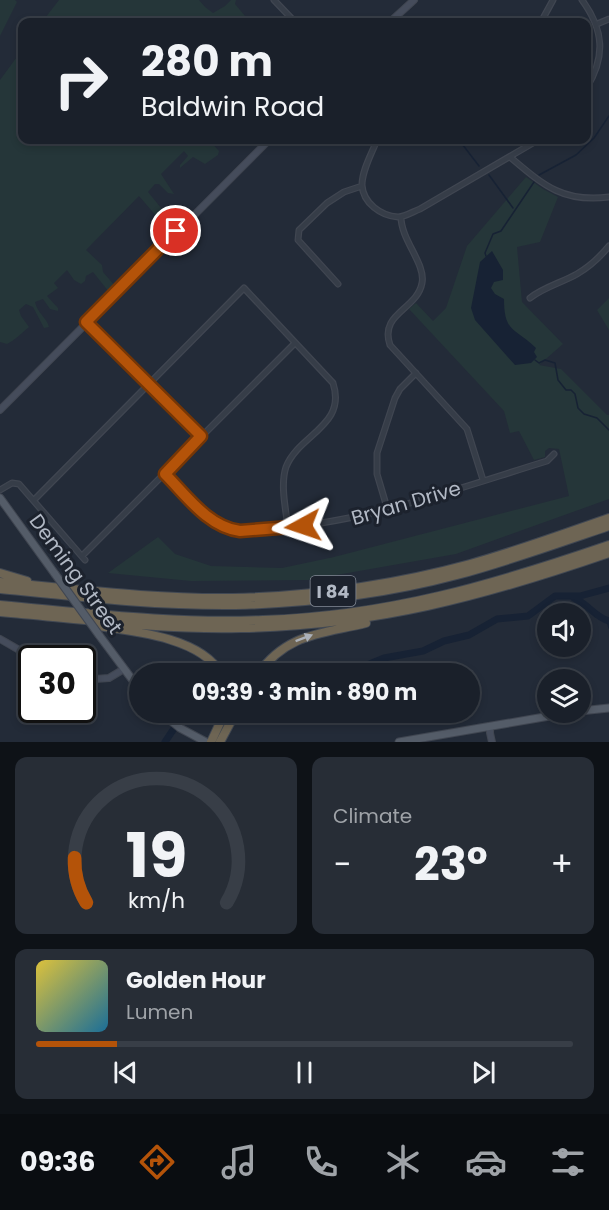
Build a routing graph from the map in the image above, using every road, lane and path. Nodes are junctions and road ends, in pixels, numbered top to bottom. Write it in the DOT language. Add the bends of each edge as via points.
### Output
graph roads {
  1 [pos="274,0"];
  2 [pos="414,0"];
  3 [pos="553,0"];
  4 [pos="582,0"];
  5 [pos="291,18"];
  6 [pos="394,18"];
  7 [pos="544,18"];
  8 [pos="609,19"];
  9 [pos="597,24"];
  10 [pos="591,81"];
  11 [pos="265,144"];
  12 [pos="375,144"];
  13 [pos="531,144"];
  14 [pos="510,157"];
  15 [pos="362,186"];
  16 [pos="609,197"];
  17 [pos="400,217"];
  18 [pos="609,246"];
  19 [pos="338,284"];
  20 [pos="530,298"];
  21 [pos="86,322"];
  22 [pos="295,343"];
  23 [pos="416,373"];
  24 [pos="149,383"];
  25 [pos="0,410"];
  26 [pos="201,436"];
  27 [pos="554,454"];
  28 [pos="165,474"];
  29 [pos="483,480"];
  30 [pos="0,490"];
  31 [pos="0,498"];
  32 [pos="34,500"];
  33 [pos="388,511"];
  34 [pos="609,518"];
  35 [pos="609,526"];
  36 [pos="288,528"];
  37 [pos="609,545"];
  38 [pos="609,552"];
  39 [pos="0,573"];
  40 [pos="0,582"];
  41 [pos="47,586"];
  42 [pos="0,589"];
  43 [pos="0,605"];
  44 [pos="418,609"];
  45 [pos="0,612"];
  46 [pos="62,618"];
  47 [pos="0,639"];
  48 [pos="18,649"];
  49 [pos="212,663"];
  50 [pos="268,663"];
  51 [pos="124,669"];
  52 [pos="129,676"];
  53 [pos="96,679"];
  54 [pos="609,708"];
  55 [pos="591,710"];
  56 [pos="537,718"];
  57 [pos="173,723"];
  58 [pos="220,723"];
  59 [pos="230,723"];
  60 [pos="490,726"];
  61 [pos="206,742"];
  62 [pos="211,742"];
  63 [pos="220,742"];
  64 [pos="401,742"];
  65 [pos="492,742"];
  1 -- 5 [label="street"];
  2 -- 6 [label="main road"];
  3 -- 7 [label="street"];
  4 -- 9 [label="street"];
  8 -- 9 [label="street"];
  9 -- 10 [label="street" via="600,52"];
  11 -- 21 [label="main road"];
  12 -- 15 [label="street"];
  13 -- 14 [label="street"];
  14 -- 16 [label="street" via="541,184 560,193 576,198"];
  14 -- 17 [label="street"];
  15 -- 17 [label="street" via="375,209"];
  15 -- 19 [label="street" via="327,203 299,230 298,240"];
  17 -- 23 [label="street" via="407,243 420,266 422,284 411,302 393,319 387,336 390,345"];
  18 -- 20 [label="street" via="588,267"];
  21 -- 24 [label="street"];
  21 -- 25 [label="main road"];
  22 -- 24 [label="street" via="244,288"];
  22 -- 26 [label="street"];
  22 -- 36 [label="street" via="333,383 336,405 285,471"];
  23 -- 29 [label="street" via="467,429"];
  23 -- 33 [label="street" via="395,398 377,453 377,474"];
  24 -- 26 [label="street"];
  24 -- 32 [label="street"];
  26 -- 28 [label="street"];
  27 -- 29 [label="street, Bryan Drive" via="548,461"];
  28 -- 32 [label="street" via="83,558"];
  28 -- 36 [label="street, Bryan Drive" via="208,518 230,530"];
  29 -- 33 [label="street, Bryan Drive"];
  30 -- 32 [label="street" via="15,483"];
  31 -- 51 [label="main road, Deming Street, bridge"];
  33 -- 36 [label="street, Bryan Drive"];
  34 -- 41 [label="highway, I 84" via="457,567 337,590 213,598"];
  35 -- 42 [label="highway" via="454,576 318,600 196,605"];
  37 -- 43 [label="highway" via="471,590 326,616 191,621"];
  38 -- 44 [label="highway, I 84" via="500,589"];
  39 -- 41 [label="highway"];
  40 -- 41 [label="highway, I 84"];
  44 -- 46 [label="highway, I 84" via="320,624 240,628"];
  50 -- 44 [label="highway, one-way" via="303,637"];
  45 -- 46 [label="highway, I 84"];
  46 -- 49 [label="highway" via="188,645"];
  47 -- 48 [label="main road"];
  51 -- 52 [label="main road, Deming Street"];
  51 -- 53 [label="main road" via="109,678"];
  54 -- 55 [label="main road"];
  56 -- 60 [label="main road"];
  57 -- 61 [label="main road"];
  58 -- 62 [label="highway"];
  59 -- 63 [label="highway"];
  60 -- 64 [label="main road"];
  60 -- 65 [label="main road"];
}
